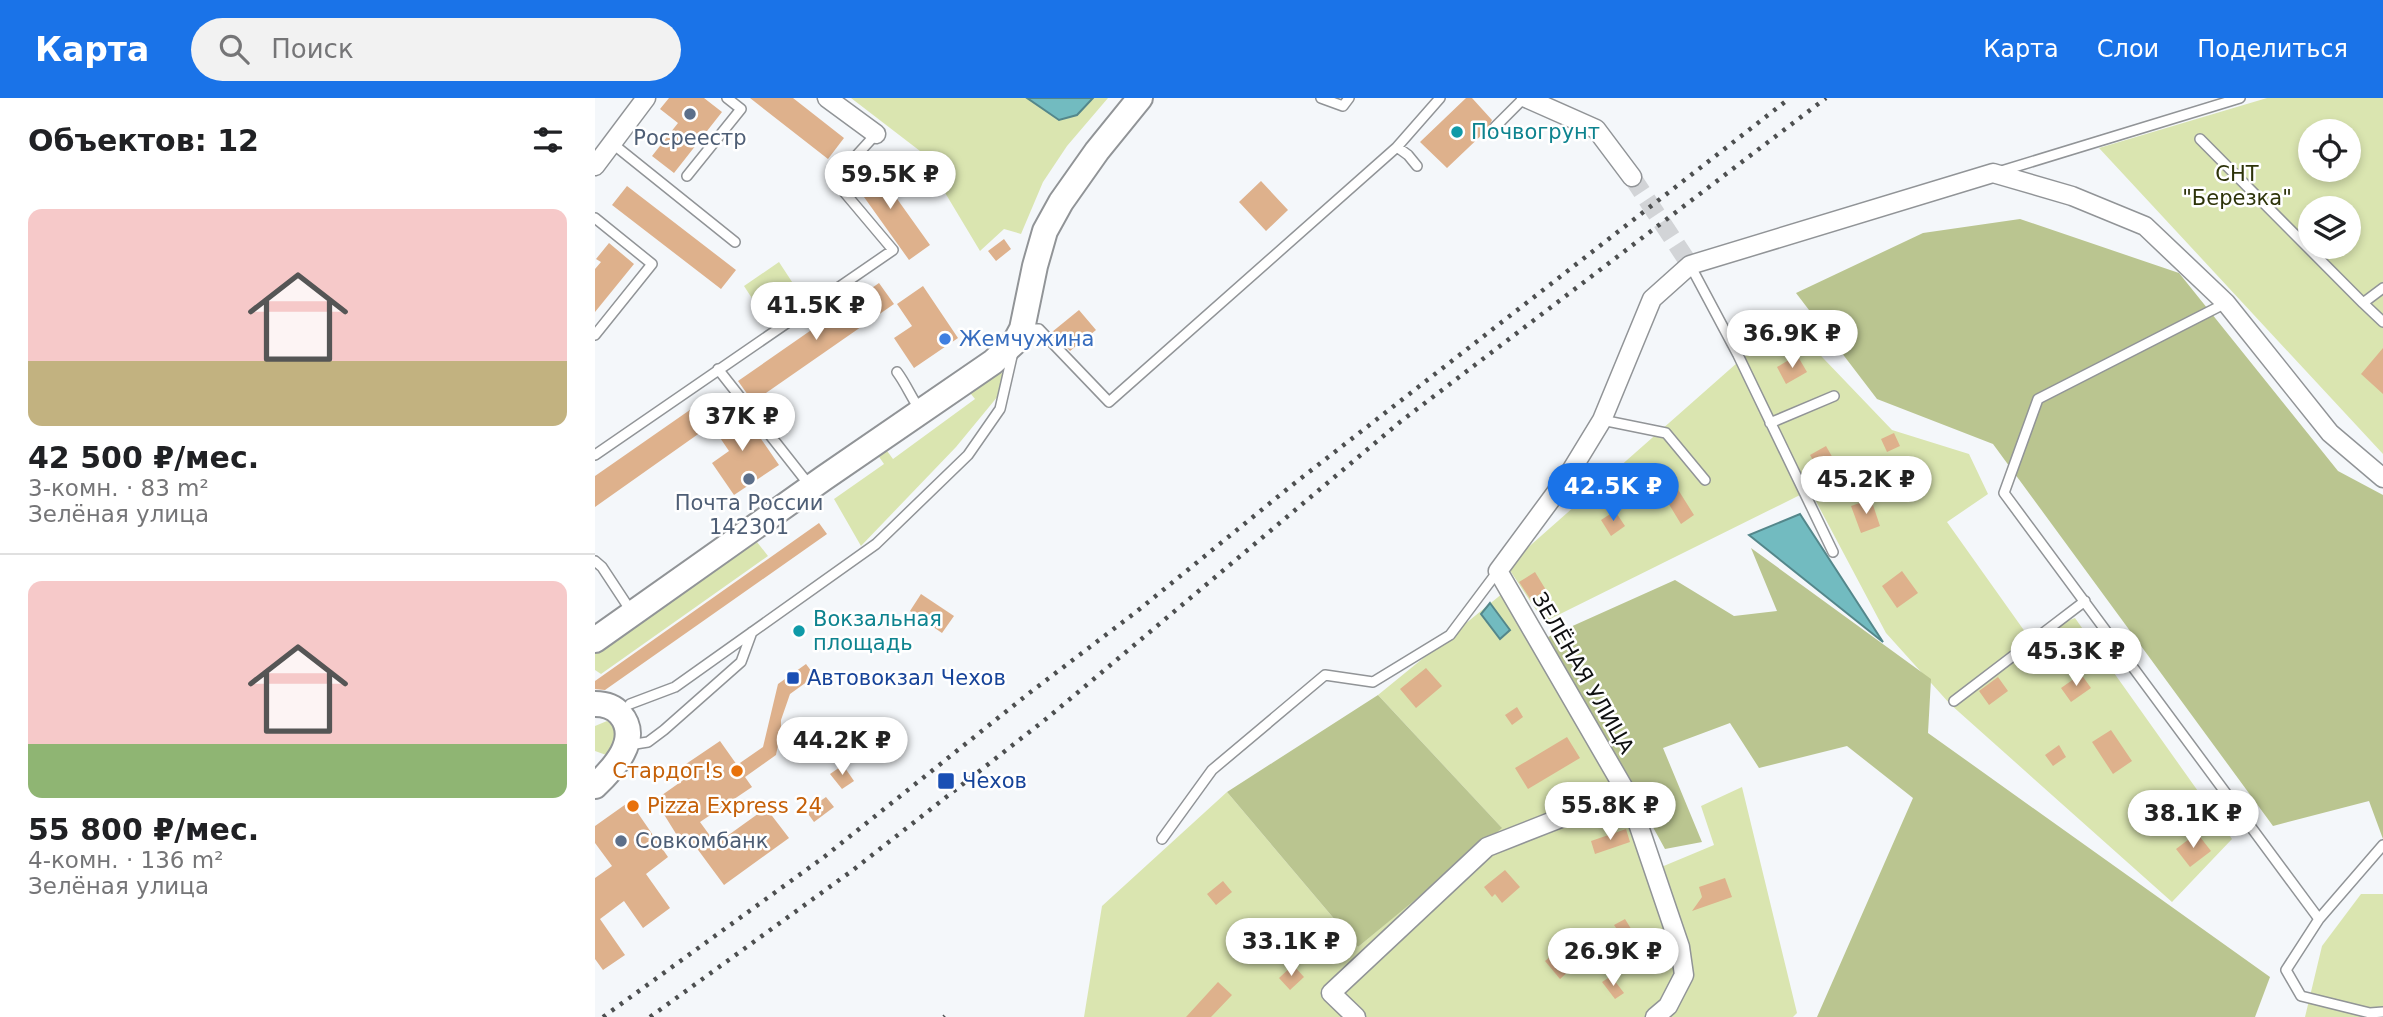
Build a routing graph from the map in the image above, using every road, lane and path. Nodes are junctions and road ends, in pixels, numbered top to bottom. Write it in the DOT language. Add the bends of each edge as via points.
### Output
graph roads {
  1 [pos="646,98"];
  2 [pos="727,98"];
  3 [pos="827,98"];
  4 [pos="1140,98"];
  5 [pos="1321,98"];
  6 [pos="1349,98"];
  7 [pos="1440,98"];
  8 [pos="1525,98"];
  9 [pos="2240,98"];
  10 [pos="1495,127"];
  11 [pos="876,134"];
  12 [pos="2200,139"];
  13 [pos="613,144"];
  14 [pos="1397,147"];
  15 [pos="595,166"];
  16 [pos="1417,166"];
  17 [pos="1993,173"];
  18 [pos="687,176"];
  19 [pos="1632,177"];
  20 [pos="595,218"];
  21 [pos="735,242"];
  22 [pos="1690,265"];
  23 [pos="2383,288"];
  24 [pos="2226,303"];
  25 [pos="2363,303"];
  26 [pos="2383,322"];
  27 [pos="595,335"];
  28 [pos="1018,336"];
  29 [pos="718,369"];
  30 [pos="897,372"];
  31 [pos="1834,396"];
  32 [pos="921,411"];
  33 [pos="1602,420"];
  34 [pos="1770,423"];
  35 [pos="595,454"];
  36 [pos="2383,478"];
  37 [pos="1705,480"];
  38 [pos="811,487"];
  39 [pos="1833,552"];
  40 [pos="595,561"];
  41 [pos="1497,571"];
  42 [pos="2085,601"];
  43 [pos="632,613"];
  44 [pos="752,632"];
  45 [pos="595,640"];
  46 [pos="1954,701"];
  47 [pos="595,704"];
  48 [pos="624,708"];
  49 [pos="625,750"];
  50 [pos="595,766"];
  51 [pos="595,786"];
  52 [pos="1629,797"];
  53 [pos="1162,839"];
  54 [pos="2383,845"];
  55 [pos="2319,919"];
  56 [pos="2383,1012"];
  57 [pos="1356,1017"];
  58 [pos="1655,1017"];
  1 -- 13 [label="street"];
  2 -- 18 [label="lane" via="741,109"];
  3 -- 11 [label="street"];
  4 -- 28 [label="street" via="1097,151 1045,231"];
  5 -- 6 [label="lane" via="1343,106"];
  7 -- 14 [label="lane"];
  8 -- 10 [label="lane"];
  8 -- 19 [label="street" via="1596,129"];
  9 -- 17 [label="lane"];
  11 -- 29 [label="lane" via="834,180 893,250"];
  12 -- 25 [label="lane"];
  13 -- 15 [label="street"];
  13 -- 21 [label="lane"];
  14 -- 16 [label="lane"];
  14 -- 28 [label="lane" via="1109,402 1039,330"];
  17 -- 22 [label="street"];
  17 -- 24 [label="street" via="2071,195 2145,226"];
  20 -- 27 [label="lane" via="652,264"];
  22 -- 33 [label="street" via="1652,299"];
  22 -- 34 [label="lane"];
  23 -- 25 [label="lane"];
  24 -- 36 [label="street" via="2330,433"];
  24 -- 42 [label="lane" via="2038,399 2004,493"];
  25 -- 26 [label="lane"];
  28 -- 32 [label="street" via="993,362"];
  28 -- 44 [label="lane" via="1000,409 968,455 876,544"];
  29 -- 35 [label="lane"];
  29 -- 38 [label="lane"];
  30 -- 32 [label="lane"];
  31 -- 34 [label="lane"];
  32 -- 38 [label="street"];
  33 -- 37 [label="lane" via="1666,433"];
  33 -- 41 [label="street" via="1566,479"];
  34 -- 39 [label="lane"];
  38 -- 43 [label="street"];
  40 -- 43 [label="lane"];
  41 -- 52 [label="street, ЗЕЛЁНАЯ УЛИЦА"];
  41 -- 53 [label="lane" via="1450,635 1373,682 1325,675 1212,770"];
  42 -- 46 [label="lane"];
  42 -- 55 [label="lane"];
  43 -- 45 [label="street"];
  44 -- 48 [label="lane" via="675,687"];
  44 -- 49 [label="lane" via="741,662 664,730"];
  47 -- 48 [label="street"];
  48 -- 49 [label="street" via="629,732"];
  49 -- 50 [label="street" via="612,762"];
  49 -- 51 [label="street"];
  52 -- 57 [label="street" via="1487,847 1332,993"];
  52 -- 58 [label="street, ЗЕЛЁНАЯ УЛИЦА" via="1680,947 1684,975 1668,1006"];
  54 -- 55 [label="lane"];
  55 -- 56 [label="lane" via="2286,970 2301,996"];
}
